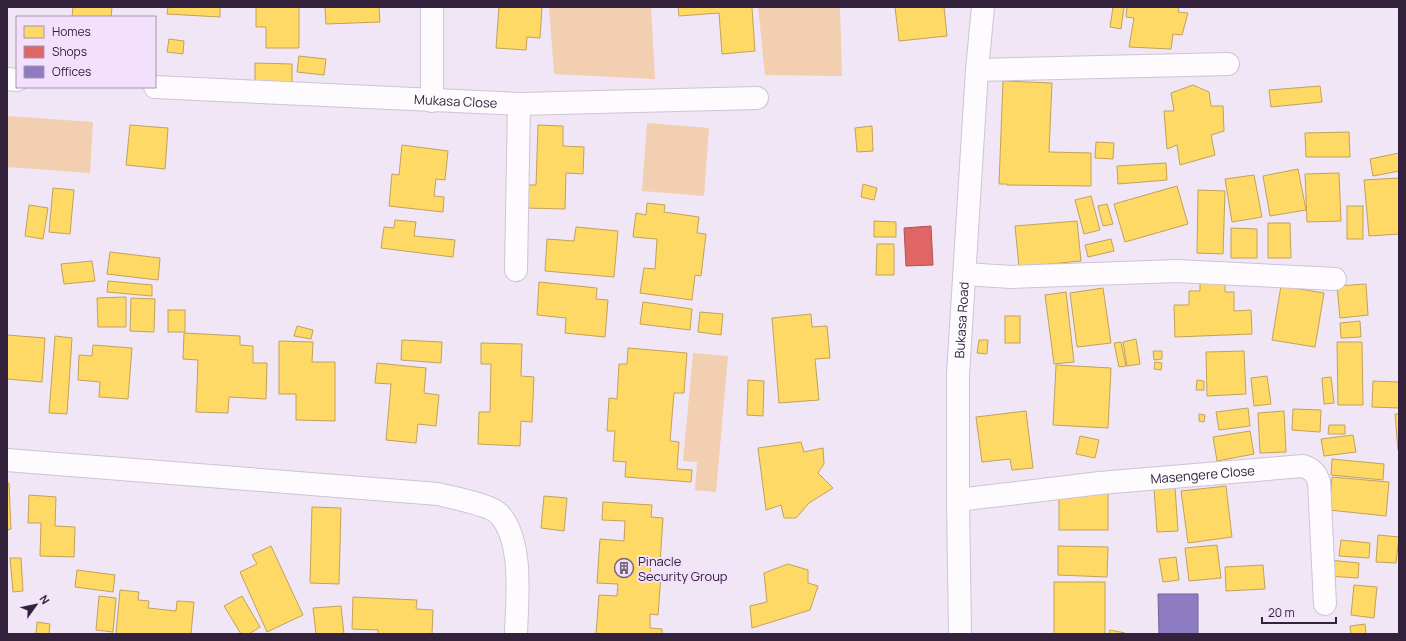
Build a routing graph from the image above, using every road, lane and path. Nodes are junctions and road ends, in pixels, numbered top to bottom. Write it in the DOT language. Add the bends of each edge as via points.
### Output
graph roads {
  1 [pos="432,7"];
  2 [pos="984,7"];
  3 [pos="1228,64"];
  4 [pos="977,70"];
  5 [pos="156,87"];
  6 [pos="758,98"];
  7 [pos="432,101"];
  8 [pos="518,104"];
  9 [pos="516,270"];
  10 [pos="965,274"];
  11 [pos="1335,279"];
  12 [pos="7,460"];
  13 [pos="958,500"];
  14 [pos="1326,604"];
  15 [pos="516,634"];
  16 [pos="960,634"];
  1 -- 7 [label="street"];
  2 -- 4 [label="street, Bukasa Road"];
  3 -- 4 [label="street"];
  4 -- 10 [label="street, Bukasa Road"];
  5 -- 7 [label="street, Mukasa Close"];
  6 -- 8 [label="street, Mukasa Close"];
  7 -- 8 [label="street, Mukasa Close"];
  8 -- 9 [label="street"];
  10 -- 11 [label="street" via="1011,277 1177,272"];
  10 -- 13 [label="street, Bukasa Road" via="958,375"];
  12 -- 15 [label="street" via="438,494 484,506 498,513 508,528 515,551 518,578"];
  13 -- 14 [label="street, Masengere Close" via="1100,483 1303,466 1314,472 1319,482"];
  13 -- 16 [label="street, Bukasa Road"];
}
